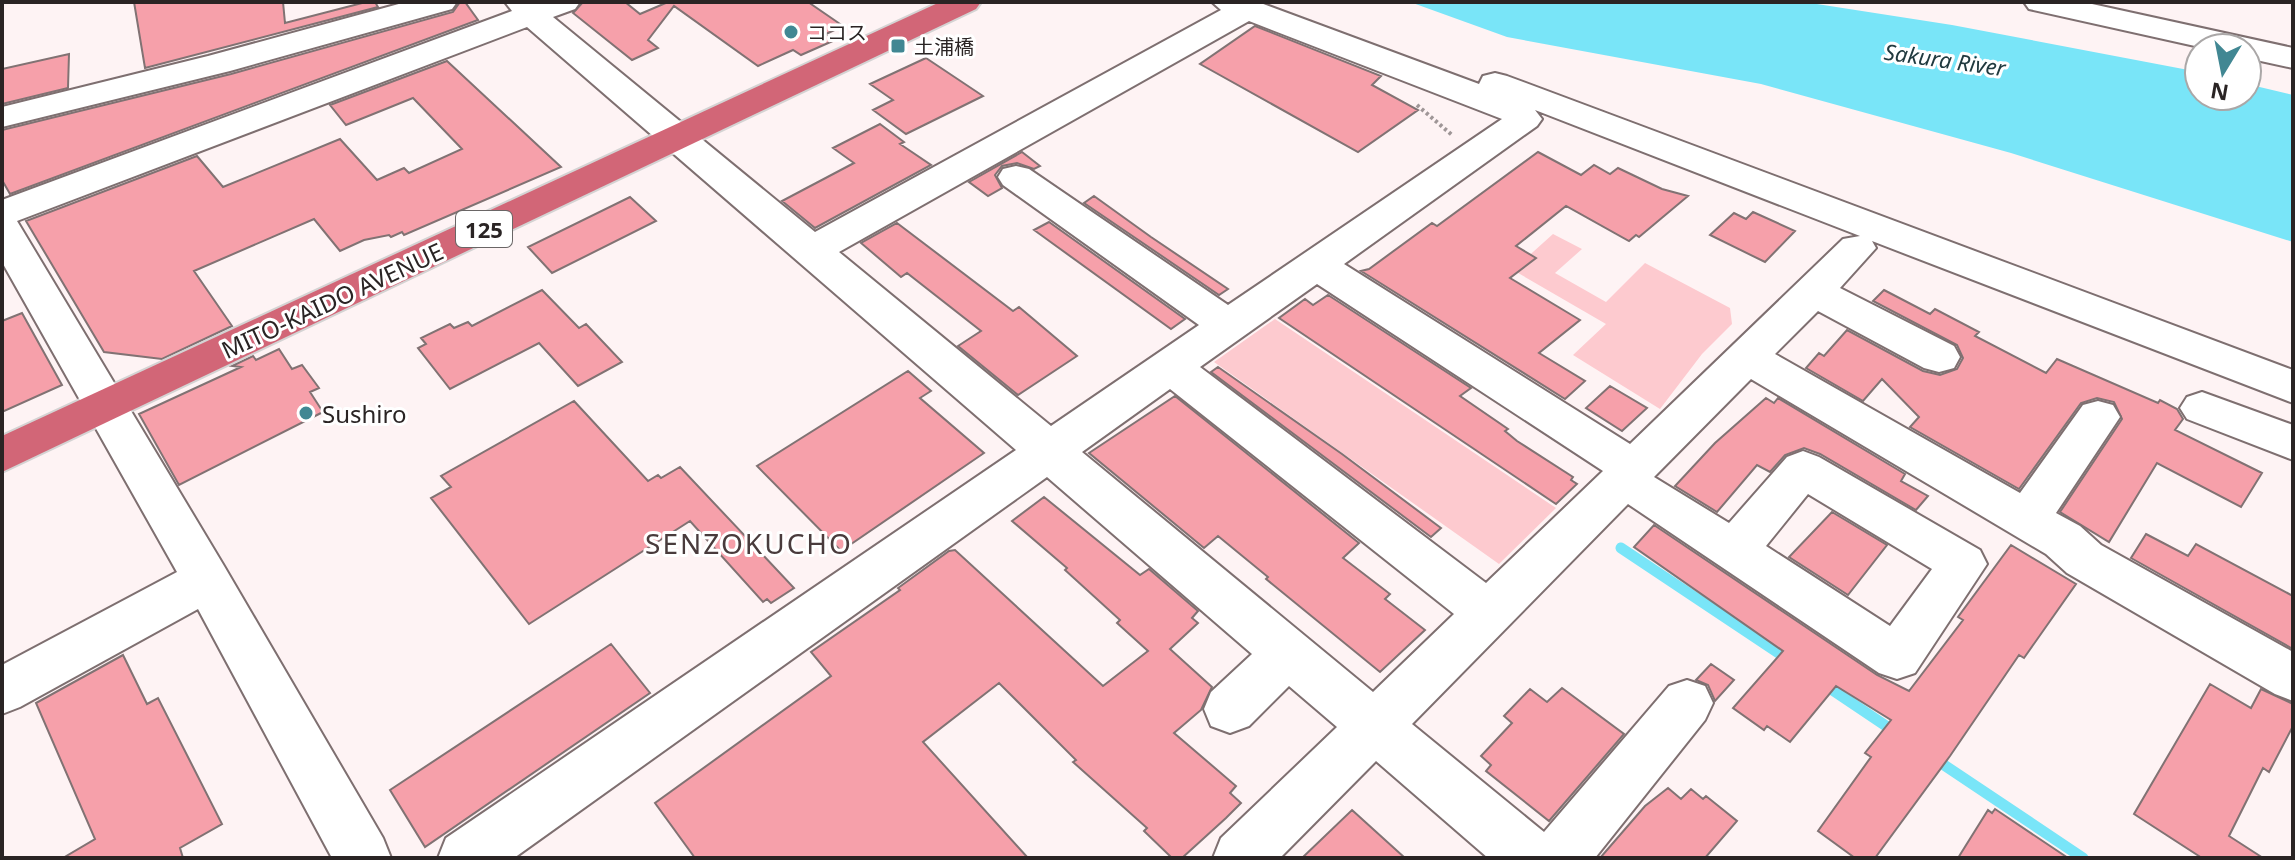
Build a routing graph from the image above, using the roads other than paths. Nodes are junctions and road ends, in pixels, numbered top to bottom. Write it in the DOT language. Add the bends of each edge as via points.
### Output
graph roads {
  1 [pos="441,2"];
  2 [pos="965,2"];
  3 [pos="2040,2"];
  4 [pos="1249,4"];
  5 [pos="539,6"];
  6 [pos="2293,58"];
  7 [pos="1569,109"];
  8 [pos="2,117"];
  9 [pos="1522,121"];
  10 [pos="679,138"];
  11 [pos="1016,177"];
  12 [pos="2,213"];
  13 [pos="2,228"];
  14 [pos="1857,248"];
  15 [pos="812,250"];
  16 [pos="1317,265"];
  17 [pos="1813,291"];
  18 [pos="1229,326"];
  19 [pos="1746,357"];
  20 [pos="1939,357"];
  21 [pos="1170,367"];
  22 [pos="2293,387"];
  23 [pos="104,407"];
  24 [pos="2202,408"];
  25 [pos="2098,417"];
  26 [pos="2293,443"];
  27 [pos="1047,452"];
  28 [pos="2,455"];
  29 [pos="1638,480"];
  30 [pos="2027,519"];
  31 [pos="1733,552"];
  32 [pos="207,580"];
  33 [pos="1487,611"];
  34 [pos="1287,654"];
  35 [pos="2293,678"];
  36 [pos="2,691"];
  37 [pos="1687,703"];
  38 [pos="1230,709"];
  39 [pos="1375,727"];
  40 [pos="363,858"];
  41 [pos="466,858"];
  42 [pos="1241,858"];
  43 [pos="1531,858"];
  44 [pos="1559,858"];
  1 -- 8 [label="street"];
  2 -- 10 [label="highway, MITO-KAIDO AVENUE / 125"];
  3 -- 6 [label="street"];
  4 -- 7 [label="street"];
  4 -- 9 [label="street" via="1506,106"];
  4 -- 15 [label="street"];
  5 -- 10 [label="street"];
  5 -- 12 [label="street"];
  7 -- 9 [label="street" via="1539,125"];
  7 -- 22 [label="street"];
  9 -- 16 [label="street"];
  10 -- 15 [label="street"];
  10 -- 23 [label="highway, MITO-KAIDO AVENUE / 125"];
  11 -- 18 [label="street"];
  13 -- 23 [label="street"];
  14 -- 17 [label="street"];
  15 -- 27 [label="street"];
  16 -- 18 [label="street"];
  16 -- 29 [label="street"];
  17 -- 19 [label="street"];
  17 -- 20 [label="street"];
  18 -- 21 [label="street"];
  19 -- 29 [label="street"];
  19 -- 30 [label="street"];
  21 -- 27 [label="street"];
  21 -- 33 [label="street"];
  23 -- 28 [label="highway, MITO-KAIDO AVENUE / 125"];
  23 -- 32 [label="street"];
  24 -- 26 [label="street"];
  25 -- 30 [label="street"];
  27 -- 34 [label="street"];
  27 -- 41 [label="street"];
  29 -- 31 [label="street"];
  29 -- 33 [label="street"];
  30 -- 35 [label="street" via="2084,559"];
  31 -- 31 [label="street" via="1897,657 1963,564 1803,469"];
  32 -- 36 [label="street"];
  32 -- 40 [label="street"];
  33 -- 39 [label="street"];
  34 -- 38 [label="street"];
  34 -- 39 [label="street"];
  37 -- 44 [label="street"];
  39 -- 42 [label="street"];
  39 -- 43 [label="street"];
}
